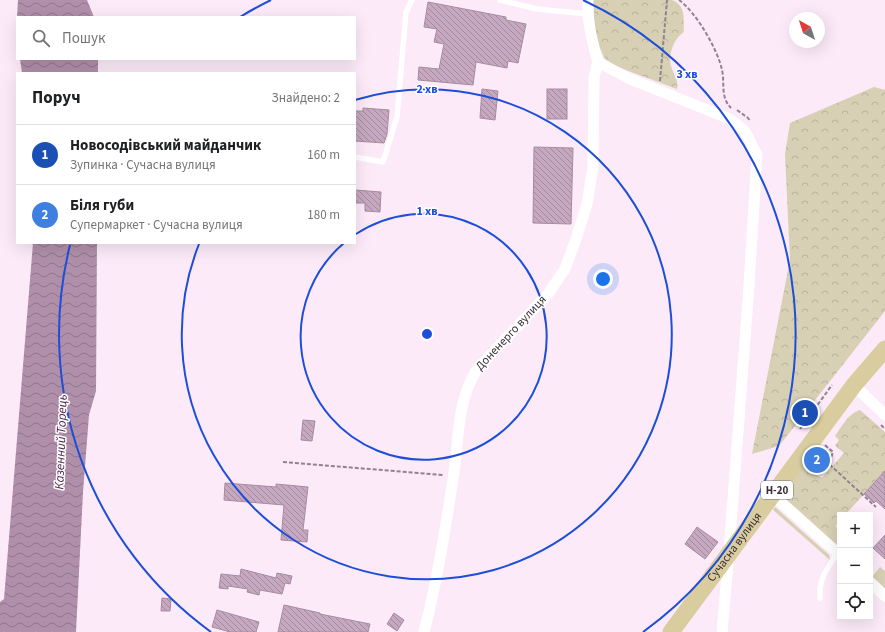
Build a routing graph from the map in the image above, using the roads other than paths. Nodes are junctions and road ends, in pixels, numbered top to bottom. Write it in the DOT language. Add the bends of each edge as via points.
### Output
graph roads {
  1 [pos="412,0"];
  2 [pos="500,0"];
  3 [pos="588,0"];
  4 [pos="588,14"];
  5 [pos="598,62"];
  6 [pos="356,157"];
  7 [pos="885,349"];
  8 [pos="854,385"];
  9 [pos="885,415"];
  10 [pos="773,495"];
  11 [pos="730,552"];
  12 [pos="837,552"];
  13 [pos="837,555"];
  14 [pos="872,584"];
  15 [pos="885,596"];
  16 [pos="820,598"];
  17 [pos="424,632"];
  18 [pos="671,632"];
  19 [pos="722,632"];
  1 -- 6 [label="lane" via="406,12 397,117 383,162"];
  2 -- 4 [label="lane" via="537,10"];
  3 -- 4 [label="street"];
  4 -- 5 [label="street"];
  5 -- 11 [label="street" via="630,79 730,119 745,131 757,155"];
  5 -- 17 [label="street, Доненерго вулиця" via="594,77 593,167 587,204 565,269 548,294 472,377 458,431 454,478 436,583"];
  7 -- 8 [label="main road, Сучасна вулиця / Н-20"];
  8 -- 9 [label="street"];
  8 -- 10 [label="main road, Сучасна вулиця / Н-20"];
  10 -- 11 [label="main road, Сучасна вулиця / Н-20"];
  10 -- 12 [label="street"];
  11 -- 18 [label="main road, Сучасна вулиця / Н-20"];
  11 -- 19 [label="street"];
  13 -- 16 [label="lane" via="821,582"];
  14 -- 15 [label="street"];
}
